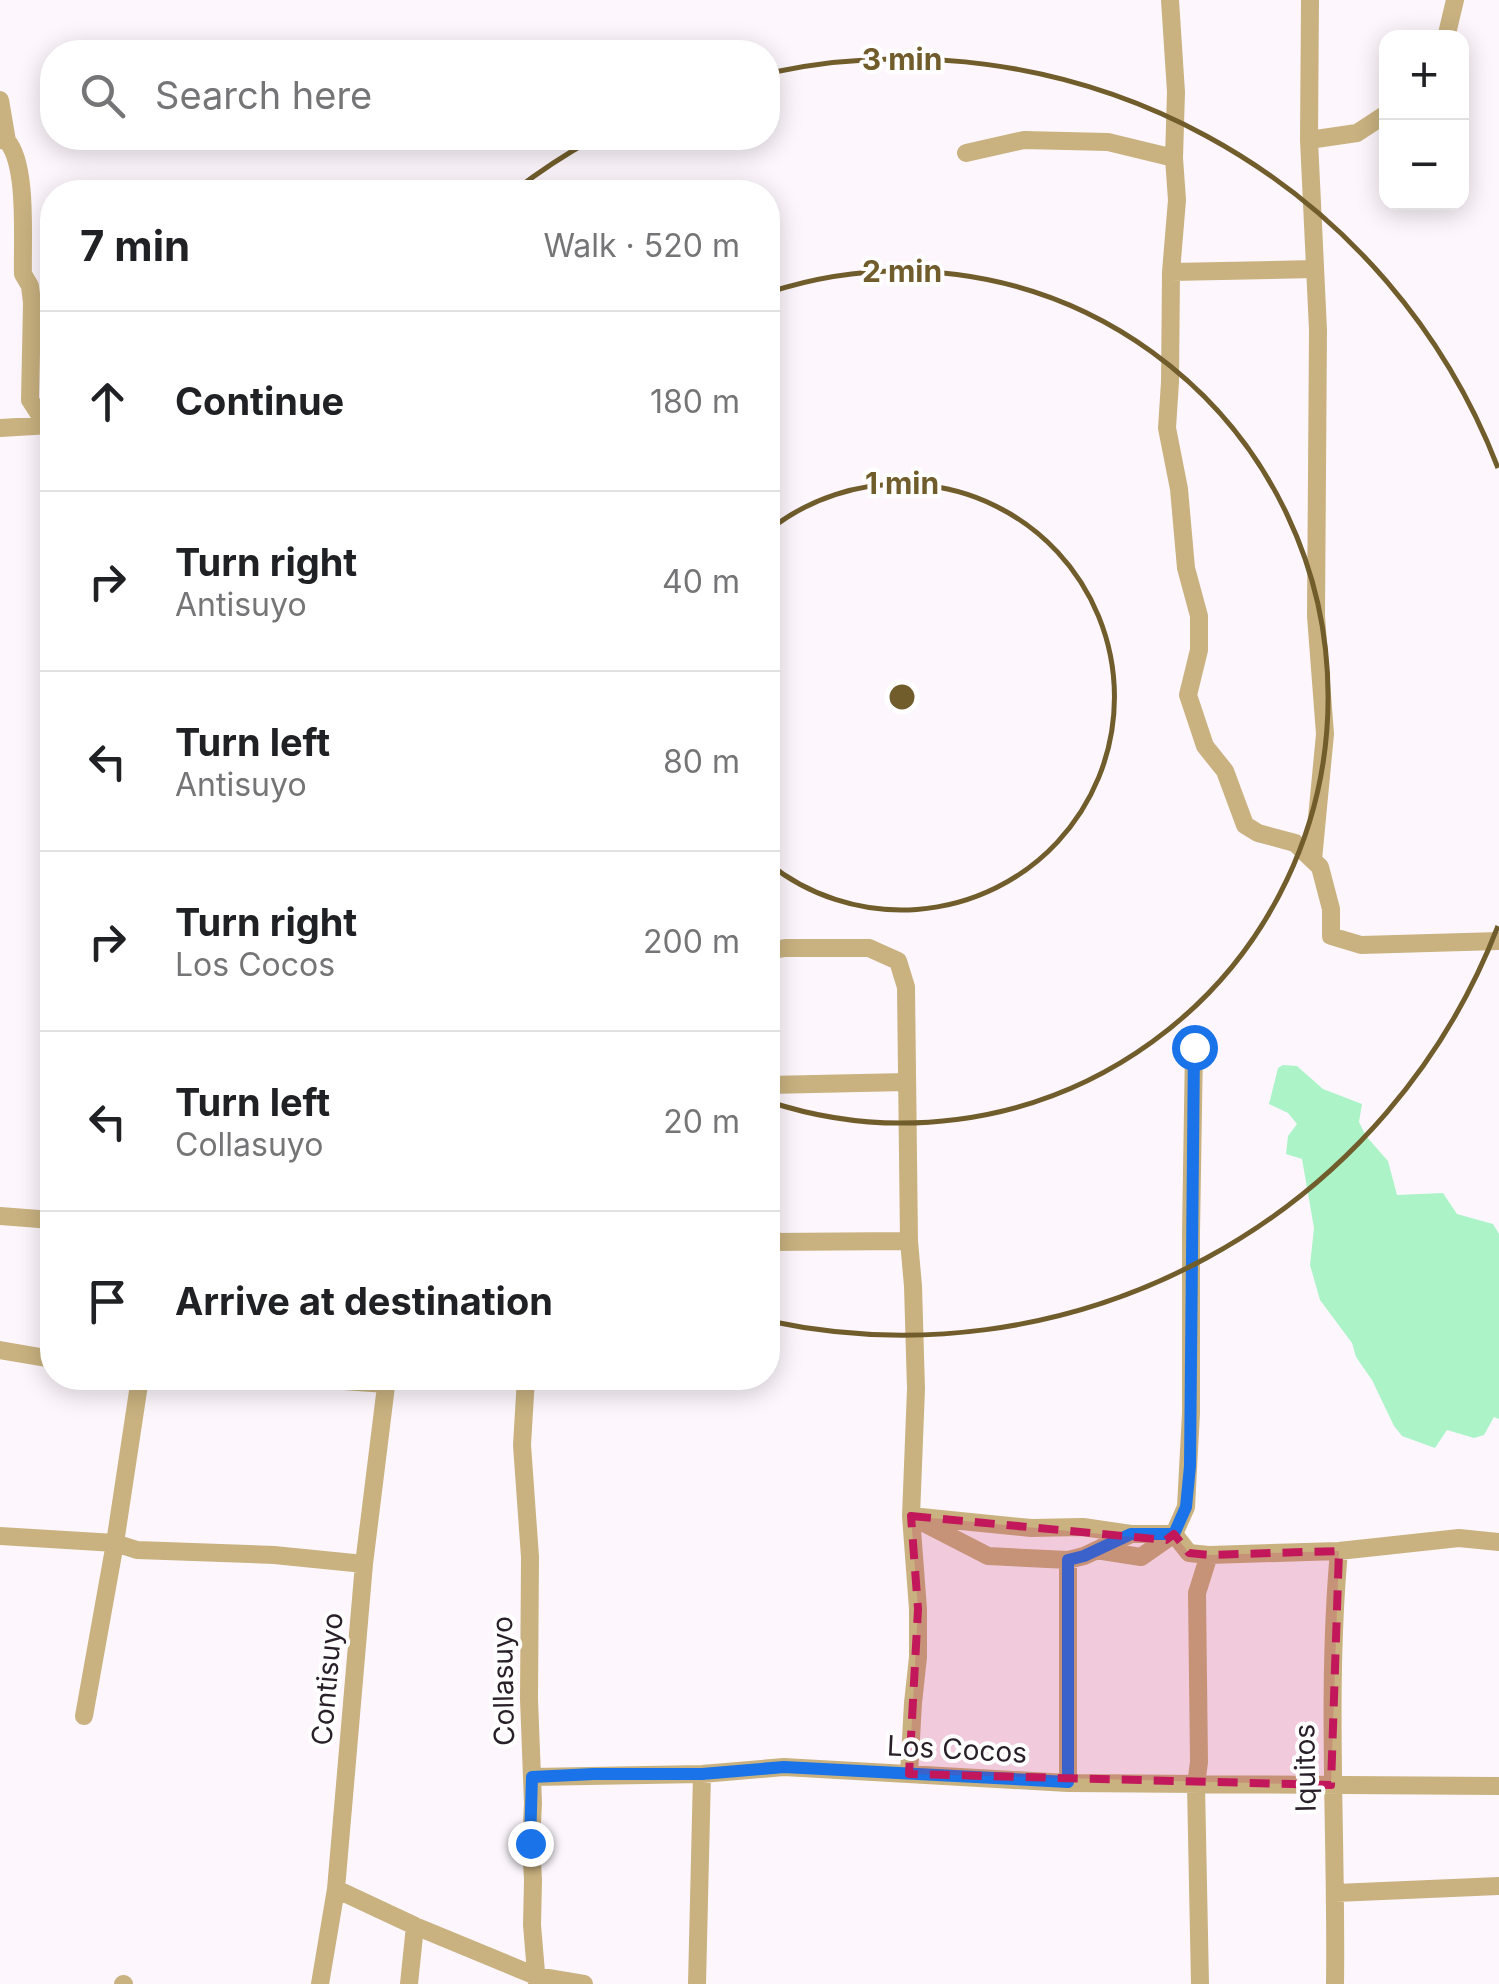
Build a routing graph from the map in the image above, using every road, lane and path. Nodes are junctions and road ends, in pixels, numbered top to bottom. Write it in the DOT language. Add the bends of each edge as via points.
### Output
graph roads {
  1 [pos="1170,0"];
  2 [pos="1310,0"];
  3 [pos="1455,0"];
  4 [pos="1448,30"];
  5 [pos="0,100"];
  6 [pos="1379,119"];
  7 [pos="4,140"];
  8 [pos="1309,140"];
  9 [pos="966,153"];
  10 [pos="1174,158"];
  11 [pos="1315,269"];
  12 [pos="1171,272"];
  13 [pos="40,415"];
  14 [pos="40,426"];
  15 [pos="0,428"];
  16 [pos="1314,860"];
  17 [pos="1499,940"];
  18 [pos="780,949"];
  19 [pos="1194,1047"];
  20 [pos="907,1082"];
  21 [pos="780,1085"];
  22 [pos="0,1216"];
  23 [pos="40,1219"];
  24 [pos="909,1241"];
  25 [pos="780,1242"];
  26 [pos="0,1350"];
  27 [pos="40,1356"];
  28 [pos="138,1390"];
  29 [pos="385,1390"];
  30 [pos="525,1390"];
  31 [pos="911,1516"];
  32 [pos="1131,1534"];
  33 [pos="1174,1534"];
  34 [pos="0,1536"];
  35 [pos="1499,1542"];
  36 [pos="115,1544"];
  37 [pos="1096,1550"];
  38 [pos="1339,1551"];
  39 [pos="1209,1555"];
  40 [pos="1068,1560"];
  41 [pos="364,1564"];
  42 [pos="84,1716"];
  43 [pos="702,1774"];
  44 [pos="910,1774"];
  45 [pos="532,1777"];
  46 [pos="1068,1782"];
  47 [pos="1196,1785"];
  48 [pos="1332,1785"];
  49 [pos="1499,1786"];
  50 [pos="1499,1886"];
  51 [pos="336,1889"];
  52 [pos="1336,1893"];
  53 [pos="415,1926"];
  54 [pos="537,1980"];
  55 [pos="320,1984"];
  56 [pos="410,1984"];
  57 [pos="584,1984"];
  58 [pos="697,1984"];
  59 [pos="1200,1984"];
  60 [pos="1335,1984"];
  1 -- 10 [label="street"];
  2 -- 8 [label="street"];
  3 -- 4 [label="street"];
  5 -- 7 [label="street"];
  6 -- 8 [label="street" via="1357,133"];
  7 -- 13 [label="street" via="20,169 23,274 32,303 30,400"];
  8 -- 11 [label="street"];
  9 -- 10 [label="street" via="1024,140 1108,142"];
  10 -- 12 [label="street"];
  11 -- 12 [label="street"];
  11 -- 16 [label="street" via="1316,616 1325,734"];
  12 -- 16 [label="street" via="1167,428 1199,616 1188,695 1245,825 1295,843"];
  14 -- 15 [label="street"];
  16 -- 17 [label="street" via="1327,894 1331,936 1362,945"];
  18 -- 20 [label="street" via="868,948 898,961 906,987"];
  19 -- 33 [label="street" via="1190,1466 1186,1507"];
  20 -- 21 [label="street"];
  20 -- 24 [label="street"];
  22 -- 23 [label="street"];
  24 -- 25 [label="street"];
  24 -- 31 [label="street" via="916,1388"];
  26 -- 27 [label="street"];
  28 -- 36 [label="street"];
  29 -- 41 [label="street, Contisuyo"];
  30 -- 45 [label="street, Collasuyo"];
  31 -- 32 [label="street"];
  31 -- 40 [label="street" via="988,1556"];
  31 -- 44 [label="street" via="918,1657"];
  32 -- 33 [label="street"];
  32 -- 37 [label="street"];
  33 -- 37 [label="street" via="1141,1557"];
  33 -- 39 [label="street" via="1189,1552"];
  34 -- 36 [label="street"];
  35 -- 38 [label="street" via="1459,1538"];
  36 -- 41 [label="street"];
  36 -- 42 [label="street"];
  37 -- 40 [label="street"];
  38 -- 39 [label="street"];
  38 -- 48 [label="street, Iquitos"];
  39 -- 47 [label="street" via="1197,1592"];
  40 -- 46 [label="street"];
  41 -- 51 [label="street, Contisuyo"];
  43 -- 44 [label="street, Los Cocos" via="784,1767"];
  43 -- 45 [label="street, Los Cocos"];
  43 -- 58 [label="street"];
  44 -- 46 [label="street, Los Cocos"];
  45 -- 54 [label="street, Collasuyo"];
  46 -- 47 [label="street, Los Cocos"];
  47 -- 48 [label="street, Los Cocos"];
  47 -- 59 [label="street"];
  48 -- 49 [label="street, Los Cocos"];
  48 -- 52 [label="street, Iquitos"];
  50 -- 52 [label="street"];
  51 -- 53 [label="street"];
  51 -- 55 [label="street, Contisuyo"];
  52 -- 60 [label="street, Iquitos"];
  53 -- 54 [label="street"];
  53 -- 56 [label="street"];
  54 -- 57 [label="street"];
}
